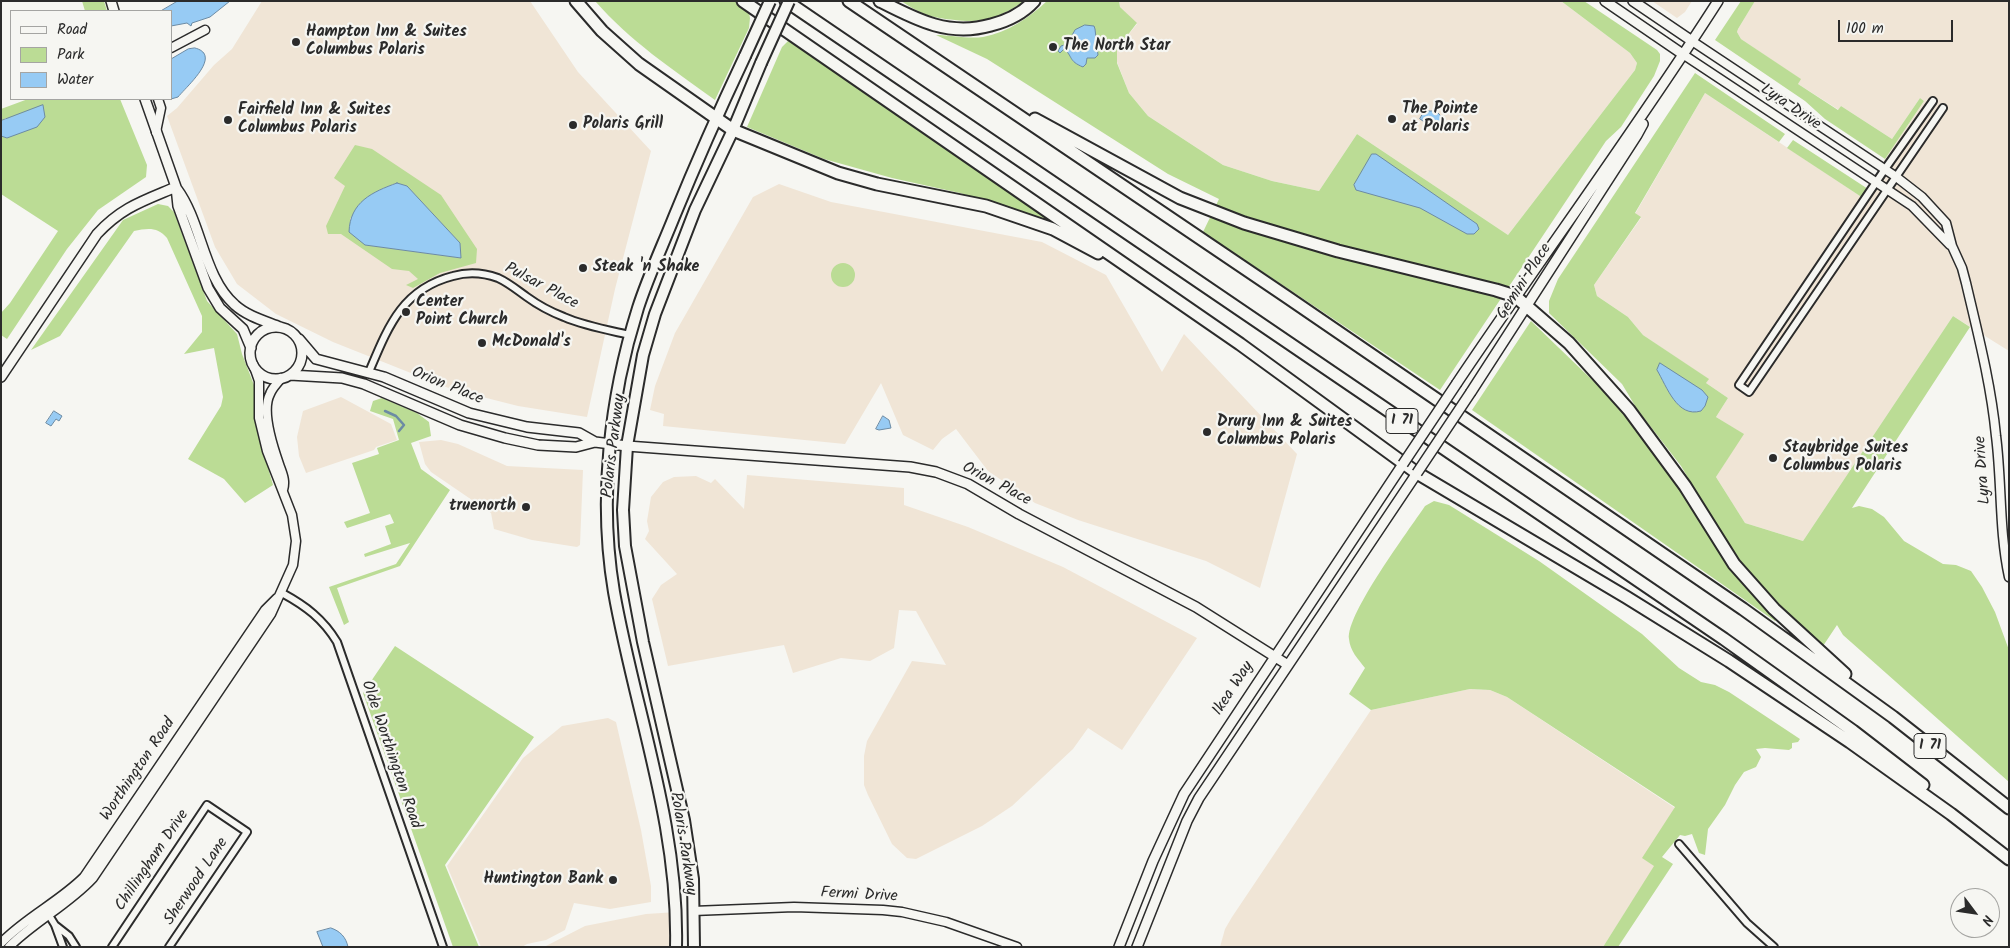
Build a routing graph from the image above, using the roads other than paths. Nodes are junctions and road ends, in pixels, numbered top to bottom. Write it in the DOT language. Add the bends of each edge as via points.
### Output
graph roads {
  1 [pos="576,1"];
  2 [pos="743,1"];
  3 [pos="770,1"];
  4 [pos="788,1"];
  5 [pos="849,1"];
  6 [pos="880,1"];
  7 [pos="1034,1"];
  8 [pos="1606,1"];
  9 [pos="1633,1"];
  10 [pos="1718,1"];
  11 [pos="205,30"];
  12 [pos="1692,41"];
  13 [pos="172,47"];
  14 [pos="1684,55"];
  15 [pos="980,90"];
  16 [pos="145,100"];
  17 [pos="158,100"];
  18 [pos="1933,101"];
  19 [pos="1652,103"];
  20 [pos="1943,108"];
  21 [pos="716,117"];
  22 [pos="733,130"];
  23 [pos="156,132"];
  24 [pos="1885,169"];
  25 [pos="1895,176"];
  26 [pos="1876,182"];
  27 [pos="176,187"];
  28 [pos="1886,189"];
  29 [pos="1952,246"];
  30 [pos="1140,274"];
  31 [pos="1516,296"];
  32 [pos="1528,306"];
  33 [pos="280,327"];
  34 [pos="630,335"];
  35 [pos="299,339"];
  36 [pos="251,348"];
  37 [pos="253,364"];
  38 [pos="369,372"];
  39 [pos="318,375"];
  40 [pos="286,377"];
  41 [pos="1,378"];
  42 [pos="595,442"];
  43 [pos="610,444"];
  44 [pos="627,446"];
  45 [pos="1403,464"];
  46 [pos="1417,473"];
  47 [pos="283,490"];
  48 [pos="2009,577"];
  49 [pos="282,593"];
  50 [pos="1274,656"];
  51 [pos="1288,665"];
  52 [pos="1893,718"];
  53 [pos="2009,808"];
  54 [pos="247,832"];
  55 [pos="1679,844"];
  56 [pos="2009,854"];
  57 [pos="2009,860"];
  58 [pos="47,911"];
  59 [pos="693,911"];
  60 [pos="55,925"];
  61 [pos="1,943"];
  62 [pos="9,947"];
  63 [pos="63,947"];
  64 [pos="76,947"];
  65 [pos="112,947"];
  66 [pos="169,947"];
  67 [pos="443,947"];
  68 [pos="676,947"];
  69 [pos="694,947"];
  70 [pos="1017,947"];
  71 [pos="1119,947"];
  72 [pos="1137,947"];
  73 [pos="1774,947"];
  1 -- 21 [label="highway" via="602,31 639,64"];
  2 -- 30 [label="highway"];
  3 -- 21 [label="main road, Polaris Parkway, bridge"];
  4 -- 22 [label="main road, Polaris Parkway, bridge"];
  4 -- 56 [label="highway, I 71" via="1732,645 1858,736"];
  5 -- 15 [label="highway, I 71"];
  6 -- 7 [label="highway" via="930,24 974,30 1003,22"];
  8 -- 14 [label="main road, Lyra Drive"];
  9 -- 12 [label="main road, Lyra Drive"];
  10 -- 12 [label="main road, Gemini Place"];
  11 -- 13 [label="street"];
  12 -- 14 [label="main road, Gemini Place"];
  12 -- 24 [label="street, Lyra Drive"];
  14 -- 19 [label="main road, Gemini Place"];
  14 -- 26 [label="street, Lyra Drive"];
  15 -- 31 [label="highway" via="1180,198 1226,216 1338,251"];
  15 -- 52 [label="highway, I 71" via="1743,609"];
  16 -- 23 [label="main road"];
  17 -- 23 [label="street"];
  18 -- 24 [label="street"];
  19 -- 31 [label="main road, Gemini Place"];
  19 -- 32 [label="main road, Gemini Place" via="1637,135"];
  20 -- 25 [label="street"];
  21 -- 22 [label="highway"];
  21 -- 34 [label="main road, Polaris Parkway" via="648,277"];
  22 -- 30 [label="highway" via="838,173 986,206 1044,226"];
  22 -- 44 [label="main road, Polaris Parkway" via="695,210 655,314 643,355"];
  23 -- 27 [label="main road"];
  24 -- 25 [label="street, Lyra Drive"];
  24 -- 26 [label="street"];
  25 -- 28 [label="street"];
  25 -- 29 [label="street, Lyra Drive" via="1938,212 1946,223"];
  26 -- 28 [label="street, Lyra Drive"];
  26 -- 28 [label="street" via="1739,386 1749,392"];
  27 -- 33 [label="main road" via="186,202 224,293 241,310"];
  27 -- 36 [label="main road" via="178,206 212,298 243,329"];
  27 -- 41 [label="main road" via="126,208 97,234"];
  28 -- 29 [label="street, Lyra Drive" via="1912,206"];
  29 -- 48 [label="street, Lyra Drive" via="1966,283 1992,402"];
  30 -- 45 [label="highway"];
  31 -- 32 [label="highway"];
  31 -- 45 [label="main road, Gemini Place, bridge"];
  32 -- 46 [label="main road, Gemini Place, bridge"];
  32 -- 52 [label="highway" via="1569,343 1629,410 1685,486 1734,564 1774,608"];
  33 -- 35 [label="main road"];
  33 -- 36 [label="main road" via="258,334"];
  34 -- 38 [label="street, Pulsar Place" via="565,318 497,278 479,274 458,275 434,281 410,298 389,327"];
  34 -- 43 [label="main road, Polaris Parkway"];
  35 -- 38 [label="main road, Orion Place" via="316,359"];
  35 -- 40 [label="main road" via="301,362"];
  36 -- 37 [label="main road"];
  37 -- 40 [label="main road" via="264,376"];
  37 -- 47 [label="street, Worthington Road" via="259,381 259,418 266,451"];
  38 -- 39 [label="main road"];
  38 -- 42 [label="main road, Orion Place" via="470,413 527,427 580,433"];
  39 -- 40 [label="main road, Orion Place"];
  39 -- 42 [label="main road, Orion Place" via="364,384 460,425 505,438 538,445 576,447"];
  40 -- 47 [label="street, Worthington Road" via="268,396 268,420 285,482"];
  42 -- 43 [label="main road, Orion Place"];
  43 -- 44 [label="main road, Orion Place"];
  43 -- 68 [label="main road, Polaris Parkway" via="607,485 610,567 668,833 675,892"];
  44 -- 50 [label="main road, Orion Place" via="910,467 936,472 968,484 1196,607"];
  44 -- 59 [label="main road, Polaris Parkway" via="623,510 625,546 642,642 684,820 693,879"];
  45 -- 46 [label="highway"];
  45 -- 50 [label="main road, Ikea Way"];
  46 -- 51 [label="main road, Ikea Way"];
  46 -- 57 [label="highway" via="1729,661 1866,753"];
  47 -- 49 [label="street, Worthington Road" via="292,515 296,541 293,565"];
  49 -- 58 [label="street, Worthington Road" via="265,610 92,866"];
  49 -- 67 [label="street, Olde Worthington Road" via="315,614 337,642"];
  50 -- 51 [label="main road, Orion Place"];
  50 -- 71 [label="main road, Ikea Way" via="1184,794 1152,861"];
  51 -- 72 [label="main road, Ikea Way" via="1186,821"];
  52 -- 53 [label="highway, I 71"];
  54 -- 65 [label="street, Chillingham Drive" via="207,805"];
  54 -- 66 [label="street, Sherwood Lane"];
  55 -- 73 [label="street" via="1747,923"];
  58 -- 60 [label="street"];
  58 -- 61 [label="street, Worthington Road" via="21,925"];
  58 -- 62 [label="street, Worthington Road"];
  59 -- 69 [label="main road, Polaris Parkway"];
  59 -- 70 [label="street, Fermi Drive" via="794,907 902,912 946,922"];
  60 -- 63 [label="street"];
  60 -- 64 [label="street" via="69,936"];
}
